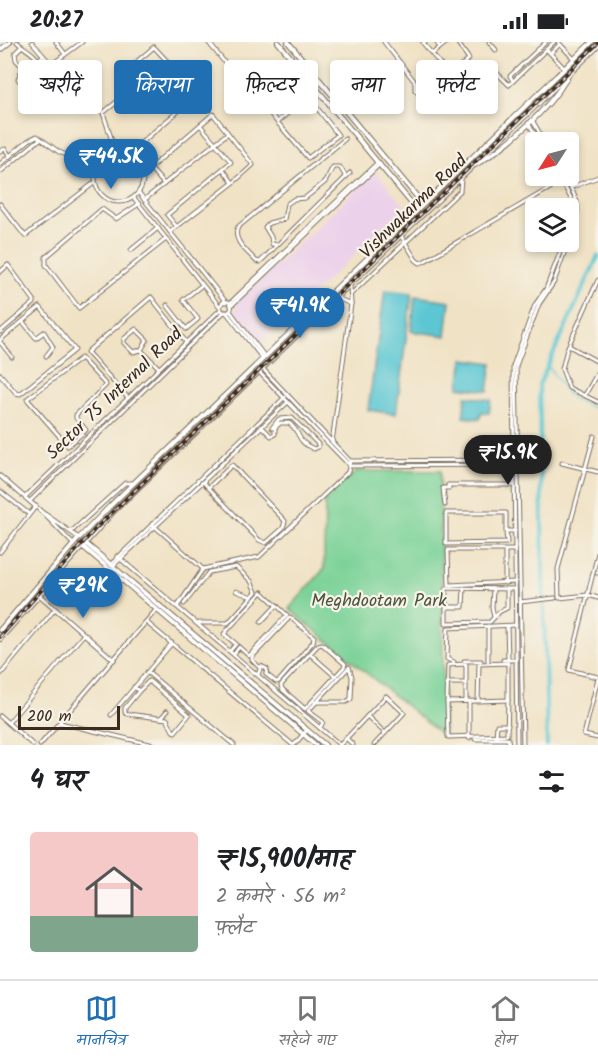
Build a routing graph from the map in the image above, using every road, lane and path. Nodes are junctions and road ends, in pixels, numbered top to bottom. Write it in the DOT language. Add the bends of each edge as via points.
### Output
graph roads {
  1 [pos="9,42"];
  2 [pos="17,42"];
  3 [pos="33,42"];
  4 [pos="56,42"];
  5 [pos="82,42"];
  6 [pos="208,42"];
  7 [pos="278,42"];
  8 [pos="288,42"];
  9 [pos="384,42"];
  10 [pos="424,42"];
  11 [pos="436,42"];
  12 [pos="447,42"];
  13 [pos="457,42"];
  14 [pos="489,42"];
  15 [pos="592,42"];
  16 [pos="544,43"];
  17 [pos="558,43"];
  18 [pos="598,46"];
  19 [pos="21,47"];
  20 [pos="440,47"];
  21 [pos="547,49"];
  22 [pos="0,50"];
  23 [pos="496,50"];
  24 [pos="551,53"];
  25 [pos="64,54"];
  26 [pos="432,54"];
  27 [pos="44,56"];
  28 [pos="574,59"];
  29 [pos="48,60"];
  30 [pos="56,60"];
  31 [pos="139,60"];
  32 [pos="165,60"];
  33 [pos="293,60"];
  34 [pos="437,60"];
  35 [pos="467,60"];
  36 [pos="18,62"];
  37 [pos="224,62"];
  38 [pos="564,68"];
  39 [pos="570,72"];
  40 [pos="498,74"];
  41 [pos="513,81"];
  42 [pos="416,82"];
  43 [pos="318,90"];
  44 [pos="530,102"];
  45 [pos="114,104"];
  46 [pos="525,106"];
  47 [pos="534,107"];
  48 [pos="318,109"];
  49 [pos="529,111"];
  50 [pos="102,113"];
  51 [pos="175,114"];
  52 [pos="271,114"];
  53 [pos="287,114"];
  54 [pos="277,122"];
  55 [pos="530,122"];
  56 [pos="200,125"];
  57 [pos="535,132"];
  58 [pos="538,132"];
  59 [pos="228,133"];
  60 [pos="41,139"];
  61 [pos="345,140"];
  62 [pos="215,143"];
  63 [pos="0,151"];
  64 [pos="116,153"];
  65 [pos="127,155"];
  66 [pos="10,156"];
  67 [pos="379,163"];
  68 [pos="0,164"];
  69 [pos="98,167"];
  70 [pos="150,168"];
  71 [pos="223,169"];
  72 [pos="469,169"];
  73 [pos="0,172"];
  74 [pos="350,173"];
  75 [pos="143,174"];
  76 [pos="346,177"];
  77 [pos="461,177"];
  78 [pos="598,177"];
  79 [pos="94,183"];
  80 [pos="233,183"];
  81 [pos="164,184"];
  82 [pos="553,186"];
  83 [pos="569,188"];
  84 [pos="138,193"];
  85 [pos="414,194"];
  86 [pos="134,198"];
  87 [pos="572,198"];
  88 [pos="578,198"];
  89 [pos="408,199"];
  90 [pos="144,200"];
  91 [pos="0,204"];
  92 [pos="139,204"];
  93 [pos="423,204"];
  94 [pos="417,210"];
  95 [pos="306,215"];
  96 [pos="313,222"];
  97 [pos="177,227"];
  98 [pos="158,228"];
  99 [pos="170,232"];
  100 [pos="401,236"];
  101 [pos="166,239"];
  102 [pos="405,243"];
  103 [pos="277,245"];
  104 [pos="131,250"];
  105 [pos="185,252"];
  106 [pos="564,252"];
  107 [pos="180,256"];
  108 [pos="0,272"];
  109 [pos="363,273"];
  110 [pos="368,278"];
  111 [pos="598,280"];
  112 [pos="202,285"];
  113 [pos="350,286"];
  114 [pos="351,294"];
  115 [pos="337,298"];
  116 [pos="229,304"];
  117 [pos="351,304"];
  118 [pos="167,305"];
  119 [pos="224,310"];
  120 [pos="198,319"];
  121 [pos="23,321"];
  122 [pos="204,325"];
  123 [pos="0,332"];
  124 [pos="0,341"];
  125 [pos="187,342"];
  126 [pos="568,346"];
  127 [pos="141,350"];
  128 [pos="12,357"];
  129 [pos="46,357"];
  130 [pos="264,358"];
  131 [pos="598,362"];
  132 [pos="159,368"];
  133 [pos="261,371"];
  134 [pos="598,372"];
  135 [pos="0,374"];
  136 [pos="585,395"];
  137 [pos="286,396"];
  138 [pos="128,398"];
  139 [pos="290,401"];
  140 [pos="598,402"];
  141 [pos="266,423"];
  142 [pos="262,427"];
  143 [pos="272,428"];
  144 [pos="304,429"];
  145 [pos="86,430"];
  146 [pos="189,430"];
  147 [pos="267,433"];
  148 [pos="298,433"];
  149 [pos="194,434"];
  150 [pos="90,435"];
  151 [pos="594,436"];
  152 [pos="180,439"];
  153 [pos="332,442"];
  154 [pos="185,443"];
  155 [pos="228,452"];
  156 [pos="232,455"];
  157 [pos="516,459"];
  158 [pos="350,461"];
  159 [pos="562,463"];
  160 [pos="516,465"];
  161 [pos="350,466"];
  162 [pos="586,469"];
  163 [pos="598,472"];
  164 [pos="0,476"];
  165 [pos="203,482"];
  166 [pos="134,483"];
  167 [pos="514,485"];
  168 [pos="208,488"];
  169 [pos="0,491"];
  170 [pos="5,495"];
  171 [pos="25,497"];
  172 [pos="0,501"];
  173 [pos="30,501"];
  174 [pos="445,505"];
  175 [pos="36,506"];
  176 [pos="43,513"];
  177 [pos="29,514"];
  178 [pos="506,524"];
  179 [pos="514,524"];
  180 [pos="154,525"];
  181 [pos="506,531"];
  182 [pos="514,531"];
  183 [pos="71,532"];
  184 [pos="79,538"];
  185 [pos="73,544"];
  186 [pos="83,544"];
  187 [pos="515,550"];
  188 [pos="505,551"];
  189 [pos="0,552"];
  190 [pos="598,553"];
  191 [pos="117,556"];
  192 [pos="121,560"];
  193 [pos="112,565"];
  194 [pos="203,569"];
  195 [pos="515,582"];
  196 [pos="505,583"];
  197 [pos="464,588"];
  198 [pos="493,589"];
  199 [pos="507,589"];
  200 [pos="515,589"];
  201 [pos="236,591"];
  202 [pos="38,594"];
  203 [pos="588,596"];
  204 [pos="252,597"];
  205 [pos="555,598"];
  206 [pos="598,598"];
  207 [pos="516,602"];
  208 [pos="521,602"];
  209 [pos="184,604"];
  210 [pos="277,605"];
  211 [pos="177,607"];
  212 [pos="446,607"];
  213 [pos="56,609"];
  214 [pos="157,609"];
  215 [pos="494,617"];
  216 [pos="146,622"];
  217 [pos="261,622"];
  218 [pos="197,623"];
  219 [pos="507,625"];
  220 [pos="516,625"];
  221 [pos="521,625"];
  222 [pos="488,626"];
  223 [pos="0,630"];
  224 [pos="84,634"];
  225 [pos="0,639"];
  226 [pos="172,643"];
  227 [pos="237,646"];
  228 [pos="232,652"];
  229 [pos="310,654"];
  230 [pos="114,660"];
  231 [pos="508,660"];
  232 [pos="516,660"];
  233 [pos="488,661"];
  234 [pos="260,668"];
  235 [pos="147,672"];
  236 [pos="266,674"];
  237 [pos="0,675"];
  238 [pos="259,675"];
  239 [pos="335,676"];
  240 [pos="598,678"];
  241 [pos="447,683"];
  242 [pos="466,683"];
  243 [pos="134,687"];
  244 [pos="131,691"];
  245 [pos="139,691"];
  246 [pos="136,695"];
  247 [pos="290,695"];
  248 [pos="517,698"];
  249 [pos="286,699"];
  250 [pos="296,700"];
  251 [pos="508,700"];
  252 [pos="467,701"];
  253 [pos="478,701"];
  254 [pos="315,702"];
  255 [pos="447,702"];
  256 [pos="517,703"];
  257 [pos="292,704"];
  258 [pos="167,711"];
  259 [pos="193,711"];
  260 [pos="303,714"];
  261 [pos="111,715"];
  262 [pos="189,715"];
  263 [pos="0,716"];
  264 [pos="367,716"];
  265 [pos="161,718"];
  266 [pos="296,721"];
  267 [pos="8,723"];
  268 [pos="60,723"];
  269 [pos="508,725"];
  270 [pos="320,729"];
  271 [pos="305,732"];
  272 [pos="385,733"];
  273 [pos="496,736"];
  274 [pos="346,738"];
  275 [pos="469,738"];
  276 [pos="598,738"];
  277 [pos="508,739"];
  278 [pos="517,739"];
  279 [pos="227,740"];
  280 [pos="448,740"];
  281 [pos="33,745"];
  282 [pos="40,745"];
  283 [pos="154,745"];
  284 [pos="223,745"];
  285 [pos="234,745"];
  286 [pos="293,745"];
  287 [pos="316,745"];
  288 [pos="325,745"];
  289 [pos="340,745"];
  290 [pos="353,745"];
  291 [pos="374,745"];
  292 [pos="509,745"];
  293 [pos="517,745"];
  294 [pos="522,745"];
  1 -- 22 [label="main road"];
  2 -- 19 [label="street"];
  3 -- 27 [label="street"];
  4 -- 25 [label="street"];
  5 -- 25 [label="street"];
  6 -- 37 [label="street"];
  7 -- 33 [label="main road"];
  8 -- 85 [label="main road"];
  9 -- 42 [label="street"];
  10 -- 26 [label="street"];
  11 -- 20 [label="street"];
  12 -- 20 [label="street"];
  13 -- 35 [label="street"];
  14 -- 23 [label="street"];
  15 -- 28 [label="main road, Vishwakarma Road"];
  16 -- 21 [label="street"];
  16 -- 41 [label="street" via="510,76"];
  17 -- 21 [label="street"];
  17 -- 24 [label="street"];
  17 -- 28 [label="street"];
  18 -- 39 [label="main road, Vishwakarma Road"];
  19 -- 27 [label="street" via="32,51 38,60"];
  19 -- 36 [label="street" via="15,53"];
  20 -- 26 [label="street"];
  21 -- 24 [label="street"];
  21 -- 41 [label="street"];
  24 -- 38 [label="street"];
  25 -- 30 [label="street"];
  26 -- 34 [label="street"];
  27 -- 29 [label="street"];
  28 -- 38 [label="main road, Vishwakarma Road"];
  31 -- 32 [label="street" via="154,47"];
  38 -- 44 [label="main road, Vishwakarma Road"];
  39 -- 47 [label="main road, Vishwakarma Road"];
  39 -- 55 [label="main road" via="559,92"];
  40 -- 41 [label="street" via="508,85"];
  43 -- 67 [label="main road"];
  44 -- 46 [label="main road, Vishwakarma Road"];
  44 -- 47 [label="main road"];
  45 -- 50 [label="street"];
  46 -- 49 [label="main road"];
  46 -- 93 [label="main road, Vishwakarma Road"];
  47 -- 49 [label="main road, Vishwakarma Road"];
  48 -- 54 [label="street" via="338,135 308,158"];
  49 -- 72 [label="main road, Vishwakarma Road"];
  50 -- 64 [label="street"];
  51 -- 65 [label="street"];
  52 -- 54 [label="street"];
  53 -- 54 [label="street"];
  55 -- 57 [label="street"];
  55 -- 58 [label="street"];
  55 -- 72 [label="main road"];
  56 -- 59 [label="street" via="213,114"];
  56 -- 62 [label="street"];
  56 -- 70 [label="street"];
  59 -- 62 [label="street"];
  59 -- 80 [label="street" via="253,165"];
  60 -- 66 [label="street" via="34,137"];
  60 -- 69 [label="street" via="59,152"];
  60 -- 73 [label="street"];
  61 -- 103 [label="street" via="236,230 236,239 256,261 264,259"];
  62 -- 71 [label="street" via="231,162"];
  62 -- 81 [label="street"];
  63 -- 66 [label="street" via="5,149"];
  64 -- 65 [label="street"];
  64 -- 69 [label="street"];
  65 -- 75 [label="street" via="136,160"];
  66 -- 68 [label="street"];
  67 -- 89 [label="main road"];
  67 -- 96 [label="street"];
  67 -- 116 [label="street"];
  69 -- 79 [label="street"];
  70 -- 75 [label="street"];
  70 -- 81 [label="street"];
  71 -- 80 [label="street"];
  71 -- 97 [label="street" via="167,215"];
  72 -- 77 [label="main road, Vishwakarma Road"];
  74 -- 76 [label="street"];
  75 -- 84 [label="street"];
  76 -- 95 [label="street"];
  76 -- 103 [label="street" via="340,167 333,167 325,182 305,198 287,204 284,219 265,227 272,244"];
  77 -- 100 [label="main road, Vishwakarma Road"];
  77 -- 102 [label="street" via="460,191"];
  78 -- 83 [label="street"];
  79 -- 86 [label="street" via="109,201 123,203"];
  79 -- 91 [label="street" via="25,236"];
  80 -- 97 [label="street"];
  81 -- 90 [label="street"];
  82 -- 102 [label="street" via="423,262 416,260"];
  83 -- 87 [label="street"];
  83 -- 88 [label="street"];
  84 -- 86 [label="street"];
  84 -- 90 [label="street"];
  85 -- 89 [label="main road"];
  85 -- 93 [label="main road"];
  86 -- 92 [label="street"];
  89 -- 94 [label="main road"];
  90 -- 99 [label="street"];
  92 -- 98 [label="street"];
  92 -- 101 [label="street" via="116,219 102,209 46,257 46,265 79,308"];
  93 -- 94 [label="main road, Vishwakarma Road"];
  94 -- 130 [label="main road, Vishwakarma Road"];
  95 -- 96 [label="street"];
  95 -- 103 [label="street"];
  96 -- 116 [label="street"];
  97 -- 99 [label="street"];
  98 -- 101 [label="street"];
  98 -- 104 [label="street"];
  99 -- 105 [label="street"];
  100 -- 102 [label="street"];
  100 -- 109 [label="main road, Vishwakarma Road"];
  101 -- 107 [label="street"];
  102 -- 110 [label="street"];
  105 -- 107 [label="street"];
  105 -- 116 [label="street"];
  106 -- 157 [label="street" via="516,366"];
  107 -- 112 [label="street"];
  108 -- 123 [label="street" via="9,265 34,303"];
  109 -- 110 [label="street"];
  109 -- 113 [label="main road, Vishwakarma Road"];
  110 -- 114 [label="street"];
  111 -- 126 [label="street"];
  112 -- 119 [label="street"];
  112 -- 120 [label="street" via="183,300"];
  113 -- 114 [label="street"];
  113 -- 115 [label="main road, Vishwakarma Road"];
  114 -- 117 [label="street"];
  115 -- 117 [label="street"];
  115 -- 133 [label="main road, Vishwakarma Road"];
  116 -- 119 [label="street"];
  116 -- 119 [label="street" via="222,303"];
  117 -- 153 [label="street"];
  118 -- 120 [label="street" via="186,329"];
  119 -- 122 [label="street, Sector 75 Internal Road"];
  119 -- 130 [label="street"];
  119 -- 173 [label="street, Sector 75 Internal Road"];
  120 -- 122 [label="street"];
  121 -- 124 [label="street"];
  121 -- 129 [label="street" via="36,338 44,333 53,347"];
  121 -- 135 [label="street" via="40,307 75,348 74,352 20,394"];
  122 -- 125 [label="street, Sector 75 Internal Road"];
  124 -- 128 [label="street"];
  125 -- 132 [label="street, Sector 75 Internal Road"];
  125 -- 138 [label="street" via="151,297 87,352"];
  126 -- 131 [label="street"];
  126 -- 136 [label="street" via="562,369 569,388"];
  127 -- 127 [label="street" via="133,352 124,343 136,329 147,340"];
  127 -- 132 [label="street"];
  130 -- 146 [label="main road, Vishwakarma Road"];
  132 -- 138 [label="street, Sector 75 Internal Road"];
  133 -- 137 [label="street"];
  133 -- 149 [label="main road, Vishwakarma Road"];
  134 -- 136 [label="street"];
  136 -- 140 [label="street"];
  137 -- 139 [label="street"];
  137 -- 155 [label="street"];
  138 -- 150 [label="street, Sector 75 Internal Road"];
  139 -- 141 [label="street"];
  139 -- 153 [label="street"];
  139 -- 161 [label="street"];
  141 -- 142 [label="street"];
  141 -- 143 [label="street"];
  142 -- 147 [label="street"];
  142 -- 156 [label="street"];
  143 -- 144 [label="street" via="277,421 287,418"];
  143 -- 147 [label="street"];
  143 -- 147 [label="street" via="273,435"];
  143 -- 148 [label="street" via="286,422"];
  144 -- 148 [label="street"];
  144 -- 148 [label="street" via="318,444 317,449 304,444"];
  145 -- 145 [label="street" via="68,446 27,399 80,358 106,385 76,415"];
  145 -- 150 [label="street"];
  146 -- 149 [label="main road"];
  146 -- 152 [label="main road, Vishwakarma Road"];
  149 -- 154 [label="main road, Vishwakarma Road"];
  150 -- 171 [label="street, Sector 75 Internal Road"];
  151 -- 162 [label="street"];
  152 -- 154 [label="main road"];
  152 -- 166 [label="main road, Vishwakarma Road"];
  153 -- 158 [label="street"];
  154 -- 186 [label="main road, Vishwakarma Road"];
  155 -- 156 [label="street"];
  155 -- 180 [label="street"];
  156 -- 165 [label="street"];
  157 -- 158 [label="street"];
  157 -- 160 [label="street"];
  158 -- 161 [label="street"];
  159 -- 162 [label="street"];
  160 -- 161 [label="street"];
  160 -- 167 [label="street"];
  160 -- 208 [label="street"];
  161 -- 194 [label="street" via="259,557"];
  162 -- 163 [label="street"];
  162 -- 203 [label="street" via="558,569 559,598"];
  164 -- 171 [label="street"];
  165 -- 168 [label="street"];
  165 -- 180 [label="street"];
  166 -- 183 [label="street" via="125,483"];
  166 -- 184 [label="main road, Vishwakarma Road"];
  167 -- 174 [label="street" via="448,485 449,488 443,488"];
  167 -- 179 [label="street"];
  168 -- 168 [label="street" via="232,465 285,520 283,528 266,543 259,540"];
  169 -- 170 [label="street"];
  170 -- 172 [label="street"];
  170 -- 177 [label="street"];
  171 -- 173 [label="street"];
  173 -- 175 [label="street"];
  175 -- 176 [label="street"];
  175 -- 177 [label="street"];
  176 -- 183 [label="street"];
  176 -- 185 [label="street"];
  177 -- 189 [label="street"];
  178 -- 179 [label="street"];
  178 -- 181 [label="street"];
  178 -- 181 [label="street" via="506,513 446,513 446,544 507,543"];
  179 -- 182 [label="street"];
  180 -- 191 [label="street"];
  180 -- 192 [label="street"];
  180 -- 194 [label="street"];
  181 -- 182 [label="street"];
  182 -- 187 [label="street"];
  183 -- 184 [label="street"];
  184 -- 185 [label="main road, Vishwakarma Road"];
  185 -- 223 [label="main road, Vishwakarma Road"];
  186 -- 193 [label="main road"];
  186 -- 202 [label="main road, Vishwakarma Road"];
  186 -- 214 [label="main road"];
  187 -- 188 [label="street"];
  187 -- 195 [label="street"];
  188 -- 196 [label="street"];
  188 -- 196 [label="street" via="448,550 449,585"];
  190 -- 203 [label="street"];
  191 -- 192 [label="street"];
  191 -- 193 [label="street"];
  192 -- 193 [label="street"];
  192 -- 211 [label="street"];
  193 -- 266 [label="main road"];
  194 -- 211 [label="street"];
  195 -- 196 [label="street"];
  195 -- 200 [label="street"];
  197 -- 198 [label="street"];
  197 -- 212 [label="street" via="463,607"];
  197 -- 212 [label="street" via="446,588"];
  198 -- 199 [label="street"];
  198 -- 215 [label="street"];
  199 -- 200 [label="street"];
  199 -- 215 [label="street" via="507,608"];
  200 -- 207 [label="street"];
  201 -- 204 [label="street"];
  202 -- 213 [label="street"];
  202 -- 225 [label="main road, Vishwakarma Road"];
  203 -- 206 [label="street"];
  203 -- 240 [label="street" via="569,670"];
  204 -- 209 [label="street" via="256,592 251,581 236,567 209,572"];
  204 -- 218 [label="street" via="228,623"];
  205 -- 208 [label="street"];
  207 -- 208 [label="street"];
  207 -- 220 [label="street"];
  208 -- 221 [label="street"];
  210 -- 217 [label="street"];
  210 -- 227 [label="street" via="287,615 249,656"];
  210 -- 227 [label="street" via="262,592 224,634"];
  211 -- 218 [label="street"];
  212 -- 215 [label="street" via="446,623 490,622"];
  213 -- 224 [label="street"];
  213 -- 237 [label="street"];
  214 -- 216 [label="street"];
  214 -- 271 [label="main road"];
  216 -- 226 [label="street"];
  216 -- 230 [label="street"];
  218 -- 228 [label="street"];
  219 -- 220 [label="street"];
  219 -- 222 [label="street"];
  219 -- 231 [label="street"];
  220 -- 221 [label="street"];
  220 -- 232 [label="street"];
  221 -- 294 [label="street"];
  222 -- 233 [label="street"];
  222 -- 233 [label="street" via="448,628 447,659"];
  224 -- 230 [label="street"];
  224 -- 267 [label="street"];
  226 -- 235 [label="street"];
  226 -- 286 [label="street"];
  227 -- 228 [label="street"];
  228 -- 238 [label="street"];
  229 -- 239 [label="street"];
  229 -- 239 [label="street" via="322,644 345,664"];
  229 -- 247 [label="street" via="281,685"];
  230 -- 268 [label="street"];
  231 -- 232 [label="street"];
  231 -- 233 [label="street"];
  232 -- 248 [label="street"];
  234 -- 236 [label="street" via="266,667"];
  234 -- 236 [label="street" via="252,657 290,617 315,639 279,681"];
  234 -- 238 [label="street"];
  235 -- 243 [label="street"];
  235 -- 259 [label="street"];
  236 -- 238 [label="street"];
  238 -- 249 [label="street"];
  239 -- 250 [label="street" via="305,709"];
  240 -- 276 [label="street" via="584,735"];
  241 -- 242 [label="street"];
  241 -- 242 [label="street" via="447,665 464,663"];
  241 -- 255 [label="street"];
  242 -- 252 [label="street"];
  243 -- 244 [label="street"];
  243 -- 245 [label="street"];
  244 -- 246 [label="street"];
  244 -- 261 [label="street"];
  245 -- 246 [label="street"];
  245 -- 262 [label="street" via="149,681"];
  246 -- 265 [label="street" via="124,712"];
  247 -- 249 [label="street"];
  247 -- 250 [label="street"];
  248 -- 251 [label="street"];
  248 -- 256 [label="street"];
  249 -- 257 [label="street"];
  250 -- 257 [label="street"];
  251 -- 253 [label="street"];
  251 -- 253 [label="street" via="508,663 480,663"];
  251 -- 256 [label="street"];
  251 -- 269 [label="street"];
  252 -- 253 [label="street"];
  252 -- 255 [label="street"];
  252 -- 275 [label="street"];
  254 -- 254 [label="street" via="335,681 349,667 351,699"];
  254 -- 270 [label="street" via="308,711 323,722"];
  255 -- 275 [label="street" via="448,737"];
  256 -- 278 [label="street"];
  257 -- 260 [label="street"];
  258 -- 265 [label="street"];
  259 -- 262 [label="street"];
  259 -- 279 [label="street"];
  260 -- 266 [label="street"];
  260 -- 270 [label="street"];
  262 -- 265 [label="street" via="175,732 167,719"];
  263 -- 267 [label="street"];
  264 -- 272 [label="street"];
  264 -- 272 [label="street" via="386,696 404,713"];
  264 -- 274 [label="street"];
  266 -- 271 [label="main road"];
  267 -- 281 [label="street"];
  268 -- 282 [label="street"];
  268 -- 283 [label="street"];
  269 -- 273 [label="street" via="507,735"];
  269 -- 273 [label="street" via="497,725"];
  270 -- 289 [label="street"];
  271 -- 286 [label="street"];
  271 -- 287 [label="main road"];
  271 -- 288 [label="main road"];
  272 -- 291 [label="street"];
  273 -- 275 [label="street"];
  274 -- 289 [label="street"];
  274 -- 290 [label="street"];
  277 -- 278 [label="street"];
  277 -- 280 [label="street"];
  277 -- 292 [label="street"];
  278 -- 293 [label="street"];
  279 -- 284 [label="street"];
  279 -- 285 [label="street"];
}
